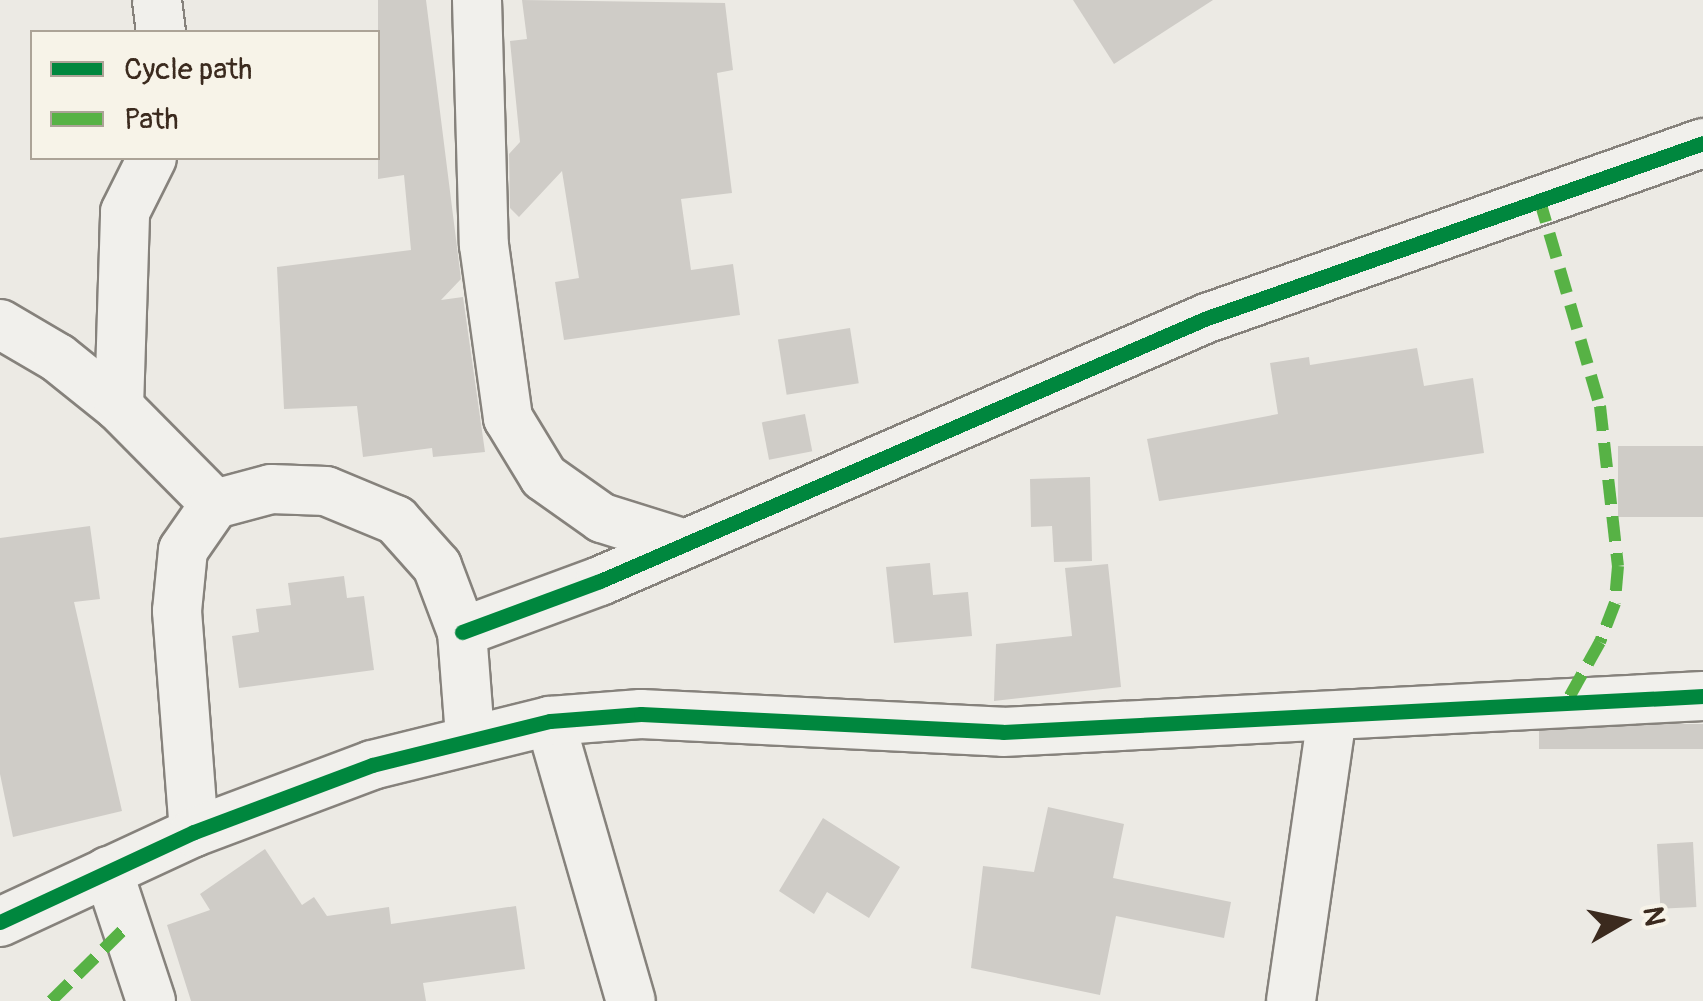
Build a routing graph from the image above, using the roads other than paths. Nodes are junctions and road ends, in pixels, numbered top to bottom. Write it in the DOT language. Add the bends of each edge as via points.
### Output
graph roads {
  1 [pos="157,0"];
  2 [pos="478,0"];
  3 [pos="161,30"];
  4 [pos="1703,143"];
  5 [pos="151,160"];
  6 [pos="0,324"];
  7 [pos="120,407"];
  8 [pos="215,504"];
  9 [pos="685,544"];
  10 [pos="462,632"];
  11 [pos="1703,696"];
  12 [pos="1332,718"];
  13 [pos="550,720"];
  14 [pos="470,736"];
  15 [pos="194,832"];
  16 [pos="108,870"];
  17 [pos="0,922"];
  18 [pos="152,1001"];
  19 [pos="631,1001"];
  20 [pos="1291,1001"];
  1 -- 3 [label="street"];
  2 -- 9 [label="street" via="484,245 508,418 544,477 602,518"];
  4 -- 9 [label="street" via="1207,318"];
  5 -- 7 [label="street" via="125,212 117,303"];
  6 -- 7 [label="street" via="58,358"];
  7 -- 8 [label="street"];
  8 -- 10 [label="street" via="271,488 326,491 396,520 437,566"];
  8 -- 15 [label="street" via="184,550 177,612"];
  9 -- 10 [label="street"];
  10 -- 14 [label="street"];
  11 -- 12 [label="street"];
  12 -- 13 [label="street" via="1002,732 641,714"];
  12 -- 20 [label="street"];
  13 -- 14 [label="street"];
  13 -- 19 [label="street"];
  14 -- 15 [label="street"];
  15 -- 16 [label="street"];
  16 -- 17 [label="street"];
  16 -- 18 [label="street"];
}
